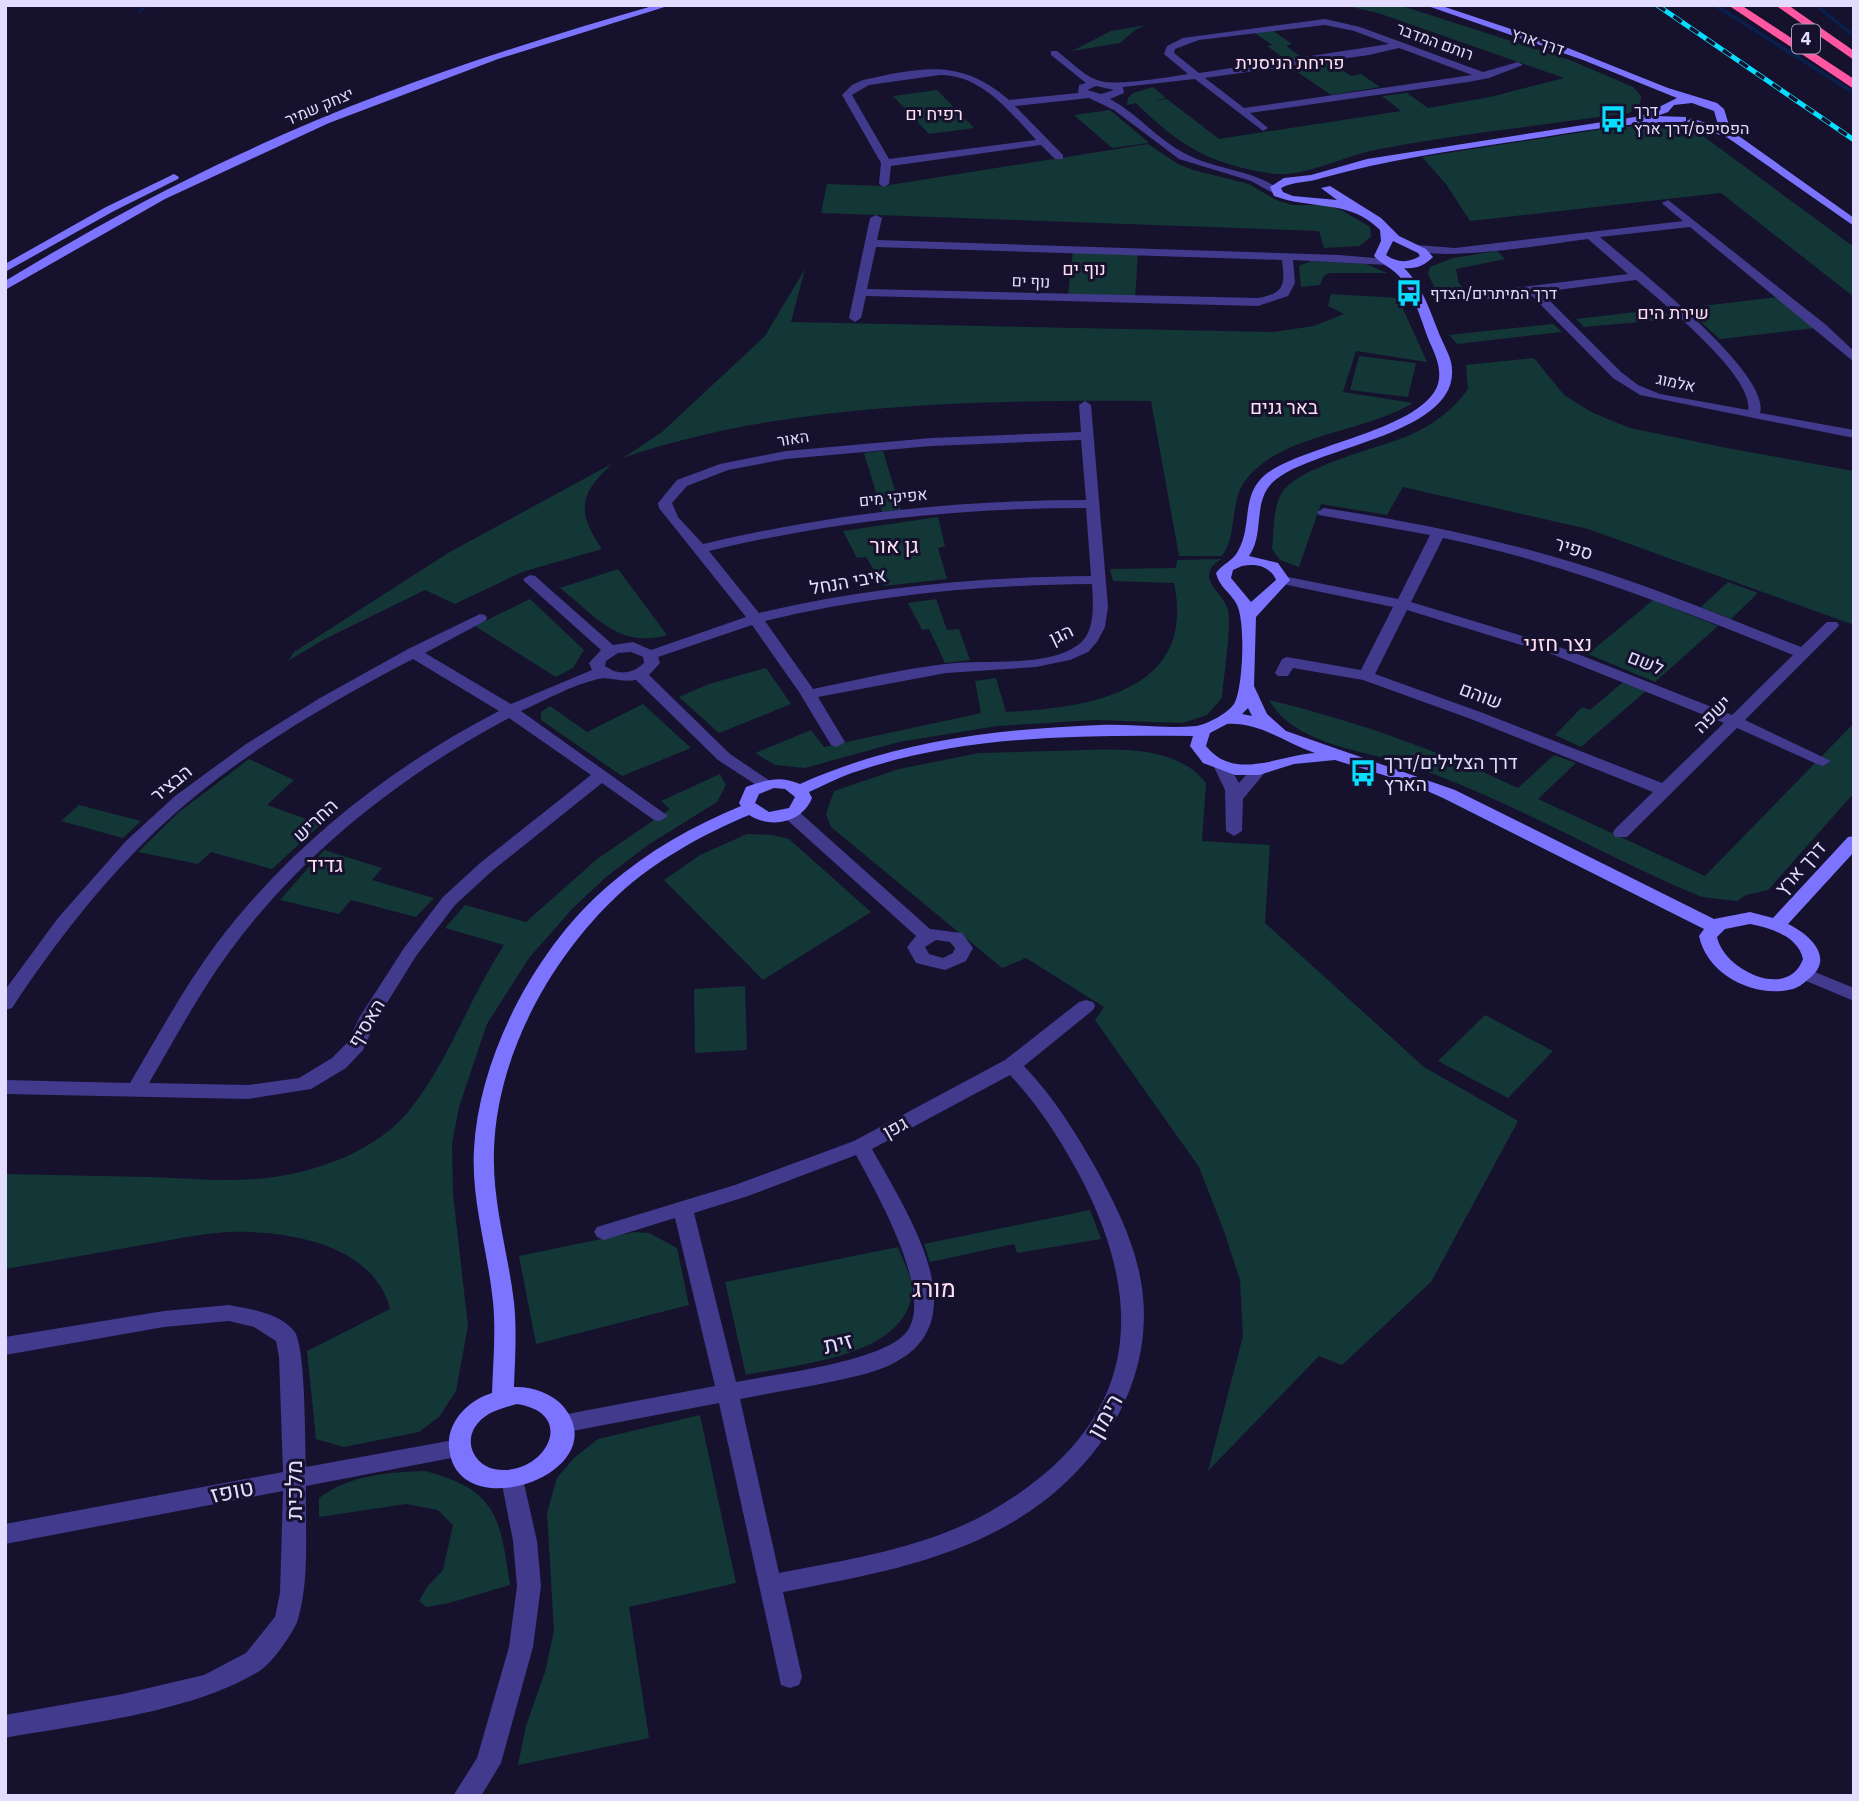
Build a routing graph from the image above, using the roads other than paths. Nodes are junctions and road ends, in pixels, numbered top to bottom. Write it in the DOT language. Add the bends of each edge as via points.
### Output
graph roads {
  1 [pos="636,5"];
  2 [pos="667,5"];
  3 [pos="1429,5"];
  4 [pos="1733,5"];
  5 [pos="1780,5"];
  6 [pos="1796,5"];
  7 [pos="1768,13"];
  8 [pos="1398,45"];
  9 [pos="1854,50"];
  10 [pos="1054,52"];
  11 [pos="1854,57"];
  12 [pos="1518,65"];
  13 [pos="1854,74"];
  14 [pos="1197,76"];
  15 [pos="1485,76"];
  16 [pos="1645,82"];
  17 [pos="1093,83"];
  18 [pos="1854,85"];
  19 [pos="1116,90"];
  20 [pos="1088,93"];
  21 [pos="1699,101"];
  22 [pos="1004,104"];
  23 [pos="1120,107"];
  24 [pos="1666,107"];
  25 [pos="1243,111"];
  26 [pos="1720,116"];
  27 [pos="1687,120"];
  28 [pos="1629,121"];
  29 [pos="1263,128"];
  30 [pos="1732,136"];
  31 [pos="1042,142"];
  32 [pos="1059,157"];
  33 [pos="886,163"];
  34 [pos="1345,169"];
  35 [pos="1252,178"];
  36 [pos="1293,180"];
  37 [pos="884,184"];
  38 [pos="1325,187"];
  39 [pos="1275,191"];
  40 [pos="1308,200"];
  41 [pos="1668,203"];
  42 [pos="1357,208"];
  43 [pos="876,218"];
  44 [pos="1693,223"];
  45 [pos="1854,223"];
  46 [pos="1386,229"];
  47 [pos="1590,235"];
  48 [pos="871,243"];
  49 [pos="1414,248"];
  50 [pos="1455,251"];
  51 [pos="1287,256"];
  52 [pos="1385,256"];
  53 [pos="1421,262"];
  54 [pos="5,269"];
  55 [pos="1637,276"];
  56 [pos="5,286"];
  57 [pos="1414,289"];
  58 [pos="1531,289"];
  59 [pos="860,292"];
  60 [pos="1488,295"];
  61 [pos="855,318"];
  62 [pos="1854,358"];
  63 [pos="1085,405"];
  64 [pos="1753,415"];
  65 [pos="1854,434"];
  66 [pos="1088,436"];
  67 [pos="1094,504"];
  68 [pos="1324,512"];
  69 [pos="1438,534"];
  70 [pos="1250,541"];
  71 [pos="699,548"];
  72 [pos="1237,563"];
  73 [pos="1272,566"];
  74 [pos="530,579"];
  75 [pos="1100,580"];
  76 [pos="1283,580"];
  77 [pos="1227,584"];
  78 [pos="1270,591"];
  79 [pos="1403,604"];
  80 [pos="1249,616"];
  81 [pos="480,618"];
  82 [pos="754,620"];
  83 [pos="1832,625"];
  84 [pos="610,650"];
  85 [pos="413,652"];
  86 [pos="1803,653"];
  87 [pos="650,655"];
  88 [pos="602,672"];
  89 [pos="1283,673"];
  90 [pos="639,674"];
  91 [pos="1366,676"];
  92 [pos="1245,684"];
  93 [pos="810,694"];
  94 [pos="509,710"];
  95 [pos="1228,719"];
  96 [pos="1735,720"];
  97 [pos="1277,731"];
  98 [pos="1201,738"];
  99 [pos="837,742"];
  100 [pos="1347,757"];
  101 [pos="1823,761"];
  102 [pos="1278,762"];
  103 [pos="1222,767"];
  104 [pos="1259,770"];
  105 [pos="602,775"];
  106 [pos="764,785"];
  107 [pos="800,790"];
  108 [pos="1664,790"];
  109 [pos="1236,797"];
  110 [pos="750,808"];
  111 [pos="791,814"];
  112 [pos="660,816"];
  113 [pos="1234,831"];
  114 [pos="1621,833"];
  115 [pos="1854,841"];
  116 [pos="1778,924"];
  117 [pos="1715,927"];
  118 [pos="927,936"];
  119 [pos="1805,974"];
  120 [pos="1854,995"];
  121 [pos="5,1004"];
  122 [pos="1086,1006"];
  123 [pos="1012,1065"];
  124 [pos="5,1087"];
  125 [pos="136,1089"];
  126 [pos="861,1146"];
  127 [pos="683,1210"];
  128 [pos="604,1232"];
  129 [pos="5,1346"];
  130 [pos="727,1391"];
  131 [pos="503,1397"];
  132 [pos="562,1424"];
  133 [pos="459,1448"];
  134 [pos="295,1479"];
  135 [pos="512,1479"];
  136 [pos="5,1534"];
  137 [pos="769,1585"];
  138 [pos="790,1677"];
  139 [pos="5,1727"];
  140 [pos="466,1796"];
  1 -- 54 [label="street, יצחק שמיר" via="440,65 307,117 155,186"];
  2 -- 56 [label="street, יצחק שמיר" via="482,61 322,121 128,214"];
  3 -- 16 [label="street, דרך ארץ" via="1541,41"];
  4 -- 18 [label="highway"];
  5 -- 11 [label="highway, 4"];
  6 -- 9 [label="highway"];
  7 -- 13 [label="highway, 4"];
  8 -- 14 [label="street"];
  8 -- 14 [label="street, רותם המדבר" via="1325,22 1186,40 1170,48 1169,54"];
  8 -- 15 [label="street, רותם המדבר"];
  10 -- 17 [label="street"];
  12 -- 15 [label="street"];
  14 -- 19 [label="street"];
  14 -- 25 [label="street"];
  15 -- 25 [label="street"];
  16 -- 21 [label="street, דרך ארץ"];
  16 -- 24 [label="street, דרך ארץ" via="1663,94"];
  17 -- 19 [label="street"];
  17 -- 20 [label="street"];
  19 -- 20 [label="street"];
  19 -- 23 [label="street"];
  20 -- 22 [label="street"];
  20 -- 23 [label="street"];
  21 -- 24 [label="street" via="1681,100"];
  21 -- 26 [label="street, דרך ארץ" via="1719,109"];
  22 -- 31 [label="street"];
  22 -- 33 [label="street" via="974,78 956,73 922,74 856,87 849,92 849,99"];
  23 -- 35 [label="street" via="1178,155"];
  24 -- 27 [label="street, דרך ארץ"];
  24 -- 28 [label="street"];
  25 -- 29 [label="street"];
  26 -- 27 [label="street"];
  26 -- 30 [label="street"];
  27 -- 28 [label="street"];
  27 -- 30 [label="street"];
  28 -- 34 [label="street" via="1417,153"];
  30 -- 45 [label="street"];
  31 -- 32 [label="street"];
  31 -- 33 [label="street"];
  33 -- 37 [label="street"];
  34 -- 36 [label="street"];
  34 -- 38 [label="street" via="1328,178"];
  35 -- 36 [label="street"];
  35 -- 39 [label="street"];
  36 -- 38 [label="street"];
  36 -- 39 [label="street" via="1276,185"];
  38 -- 40 [label="street" via="1323,196"];
  38 -- 42 [label="street"];
  39 -- 40 [label="street"];
  40 -- 42 [label="street"];
  41 -- 44 [label="street"];
  42 -- 46 [label="street"];
  43 -- 48 [label="street"];
  44 -- 47 [label="street"];
  44 -- 62 [label="street"];
  46 -- 49 [label="street"];
  46 -- 52 [label="street"];
  47 -- 50 [label="street"];
  47 -- 55 [label="street"];
  48 -- 51 [label="street, נוף ים"];
  48 -- 59 [label="street"];
  49 -- 50 [label="street"];
  49 -- 52 [label="street" via="1398,246"];
  49 -- 53 [label="street" via="1425,254"];
  50 -- 53 [label="street"];
  51 -- 52 [label="street, נוף ים"];
  51 -- 59 [label="street, נוף ים" via="1287,292 1258,302"];
  52 -- 53 [label="street"];
  52 -- 57 [label="street"];
  53 -- 57 [label="street" via="1413,271"];
  55 -- 58 [label="street"];
  55 -- 64 [label="street" via="1726,357 1752,391 1756,401"];
  57 -- 70 [label="street" via="1445,363 1447,380 1441,393 1405,422 1312,454 1270,477 1253,503"];
  58 -- 60 [label="street"];
  58 -- 64 [label="street, אלמוג" via="1616,377 1635,390"];
  59 -- 61 [label="street"];
  63 -- 66 [label="street, הגן"];
  64 -- 65 [label="street, אלמוג"];
  66 -- 67 [label="street, הגן"];
  66 -- 71 [label="street, האור" via="920,440 801,453 703,472 684,479 665,503"];
  67 -- 71 [label="street, אפיקי מים" via="1040,503 891,514"];
  67 -- 75 [label="street, הגן"];
  68 -- 69 [label="street, ספיר"];
  69 -- 79 [label="street"];
  69 -- 86 [label="street, ספיר" via="1547,559 1648,592"];
  70 -- 72 [label="street"];
  70 -- 73 [label="street"];
  71 -- 82 [label="street, האור"];
  72 -- 73 [label="street"];
  72 -- 77 [label="street" via="1223,573"];
  73 -- 76 [label="street"];
  74 -- 84 [label="street"];
  75 -- 82 [label="street, איבי הנחל" via="973,583 893,592"];
  75 -- 93 [label="street, הגן" via="1098,629 1078,652 1050,661 967,666"];
  76 -- 78 [label="street"];
  76 -- 79 [label="street, לשם"];
  77 -- 78 [label="street" via="1244,592"];
  77 -- 80 [label="street" via="1242,598"];
  78 -- 80 [label="street"];
  79 -- 91 [label="street"];
  79 -- 96 [label="street, לשם" via="1544,645"];
  80 -- 92 [label="street"];
  81 -- 85 [label="street, הבציר"];
  82 -- 87 [label="street, איבי הנחל"];
  82 -- 93 [label="street"];
  83 -- 86 [label="street, ישפה"];
  84 -- 87 [label="street" via="633,647"];
  84 -- 88 [label="street" via="597,663"];
  85 -- 94 [label="street"];
  85 -- 121 [label="street, הבציר" via="279,729 180,800 110,868 37,955"];
  86 -- 96 [label="street, ישפה"];
  87 -- 90 [label="street" via="650,667"];
  88 -- 90 [label="street" via="624,678"];
  88 -- 94 [label="street, החריש"];
  89 -- 91 [label="street, שוהם" via="1287,662"];
  90 -- 106 [label="street" via="724,757"];
  91 -- 108 [label="street, שוהם"];
  92 -- 95 [label="street" via="1242,706"];
  92 -- 97 [label="street" via="1255,708"];
  93 -- 99 [label="street"];
  94 -- 105 [label="street"];
  94 -- 125 [label="street, החריש" via="469,731 376,794 275,886 222,949"];
  95 -- 97 [label="street" via="1252,720"];
  95 -- 98 [label="street"];
  96 -- 101 [label="street, לשם"];
  96 -- 108 [label="street, ישפה"];
  97 -- 100 [label="street"];
  97 -- 102 [label="street" via="1287,749"];
  98 -- 103 [label="street" via="1209,760"];
  98 -- 107 [label="street" via="1102,730 992,737 889,756"];
  100 -- 102 [label="street"];
  100 -- 117 [label="street" via="1449,794"];
  102 -- 104 [label="street"];
  103 -- 104 [label="street"];
  103 -- 109 [label="street" via="1232,780"];
  104 -- 109 [label="street"];
  105 -- 112 [label="street"];
  105 -- 125 [label="street, האסיף" via="449,901 410,952 356,1045 339,1063 304,1084 248,1092"];
  106 -- 107 [label="street" via="787,784"];
  106 -- 110 [label="street" via="748,797"];
  107 -- 111 [label="street" via="803,804"];
  108 -- 114 [label="street, ישפה"];
  109 -- 113 [label="street"];
  110 -- 111 [label="street" via="766,817"];
  110 -- 131 [label="street" via="678,844 611,894 573,932 537,982 515,1026 494,1082 484,1149 505,1322"];
  111 -- 118 [label="street"];
  115 -- 116 [label="street, דרך ארץ"];
  116 -- 117 [label="street" via="1750,918"];
  116 -- 119 [label="street" via="1805,942 1811,965"];
  117 -- 119 [label="street" via="1708,947 1714,959 1736,975 1775,984"];
  119 -- 120 [label="street"];
  122 -- 123 [label="street, גפן"];
  123 -- 126 [label="street, גפן"];
  123 -- 137 [label="street, רימון" via="1068,1136 1122,1247 1134,1329 1121,1390 1105,1423 1065,1473 998,1519 889,1560"];
  124 -- 125 [label="street, האסיף"];
  126 -- 127 [label="street, גפן"];
  126 -- 130 [label="street, זית" via="906,1233 926,1292 917,1334 887,1356 862,1366"];
  127 -- 128 [label="street, גפן"];
  127 -- 130 [label="street"];
  129 -- 134 [label="street, מלכית" via="164,1319 229,1314 260,1320 286,1336"];
  130 -- 132 [label="street, זית"];
  130 -- 137 [label="street"];
  131 -- 132 [label="street" via="541,1400"];
  131 -- 133 [label="street" via="470,1416 461,1430"];
  132 -- 135 [label="street" via="561,1442 552,1457 539,1470"];
  133 -- 134 [label="street, טופז"];
  133 -- 135 [label="street" via="468,1467 479,1475"];
  134 -- 136 [label="street, טופז"];
  134 -- 139 [label="street, מלכית" via="292,1593 285,1621 255,1661 208,1685"];
  135 -- 140 [label="street" via="525,1541 528,1586 522,1647 488,1763"];
  137 -- 138 [label="street"];
}
